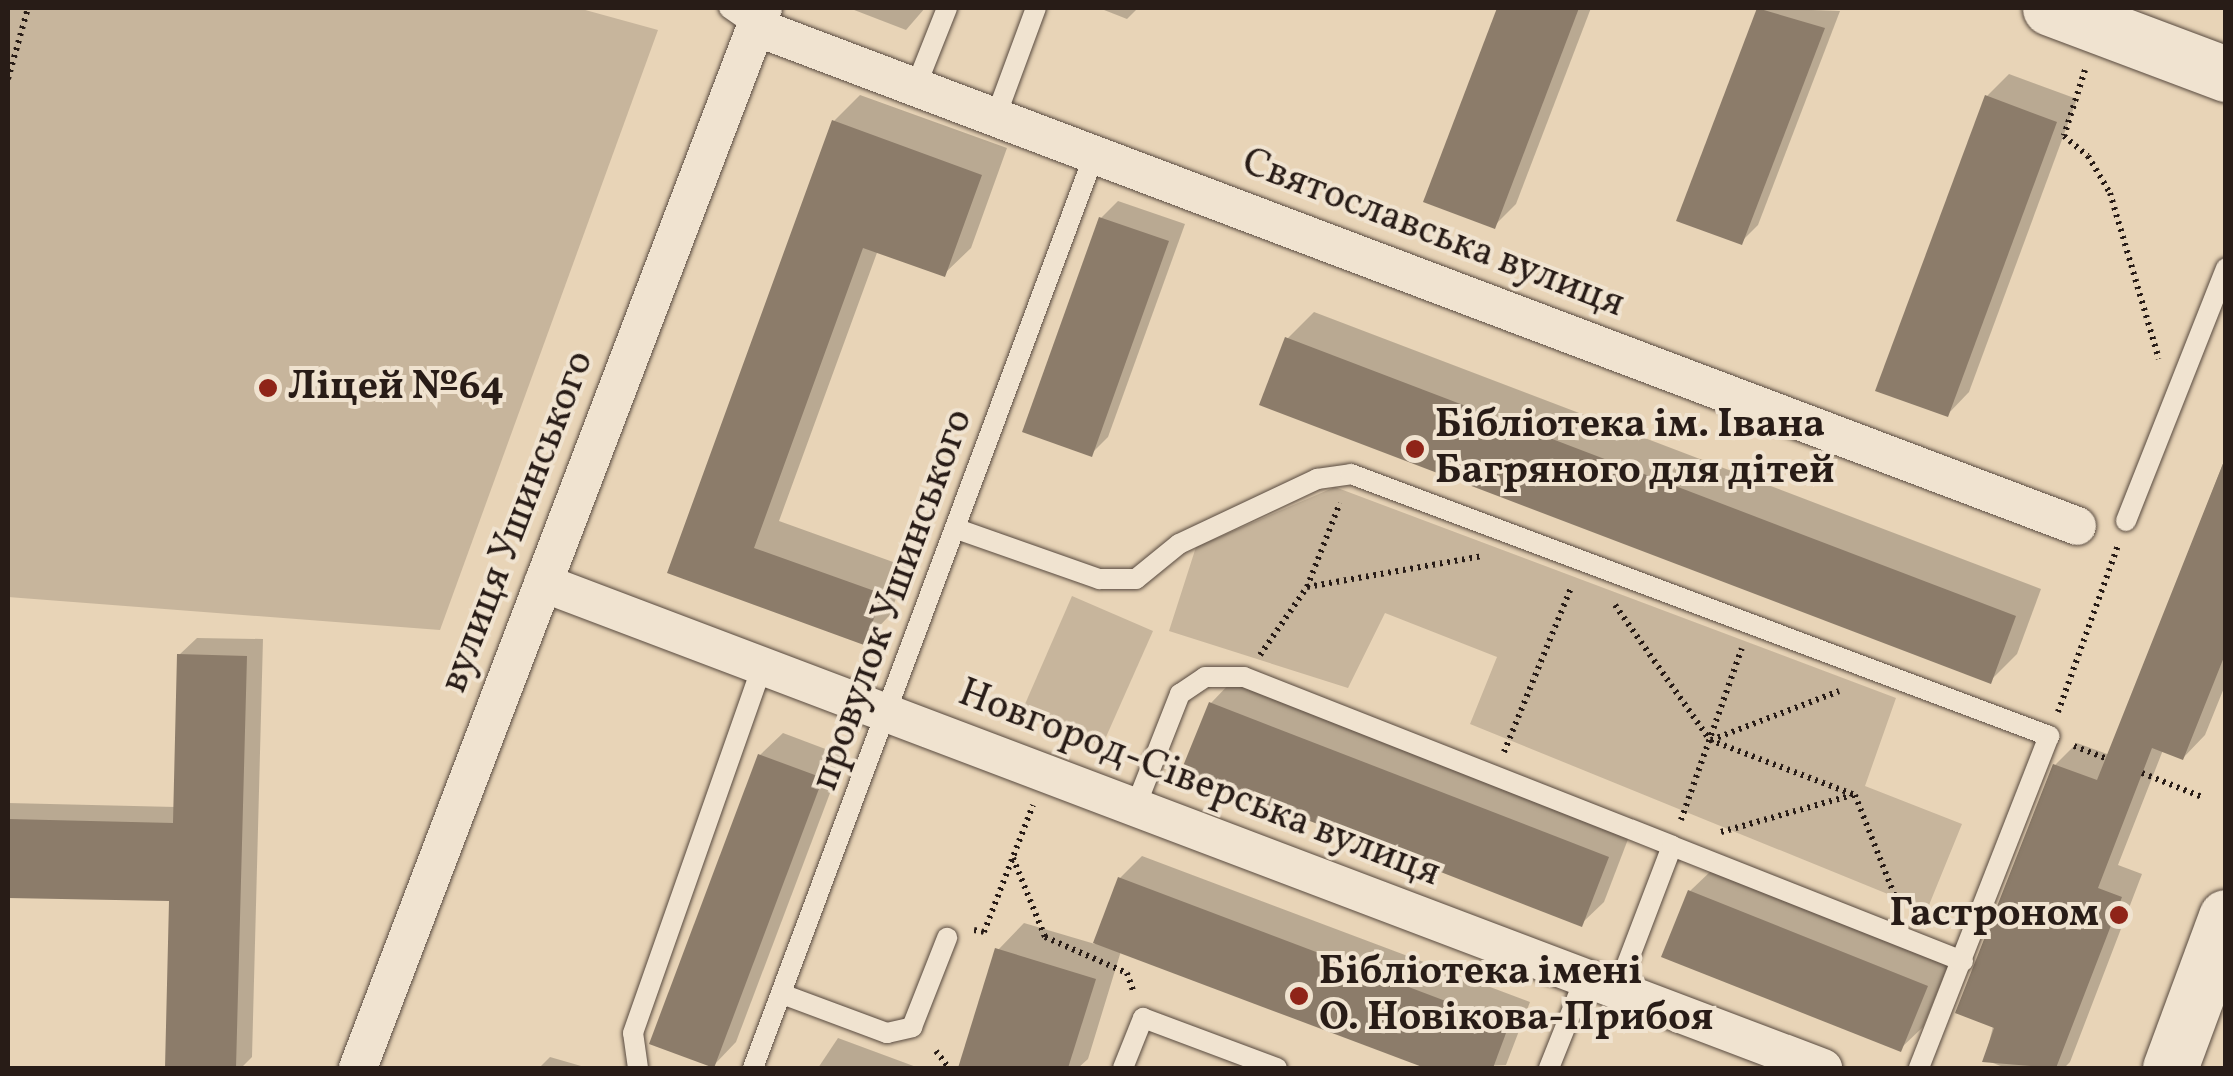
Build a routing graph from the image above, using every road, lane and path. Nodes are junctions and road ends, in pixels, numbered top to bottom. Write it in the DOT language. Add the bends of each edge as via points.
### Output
graph roads {
  1 [pos="28,8"];
  2 [pos="947,8"];
  3 [pos="1036,8"];
  4 [pos="2050,8"];
  5 [pos="749,14"];
  6 [pos="2087,64"];
  7 [pos="2226,74"];
  8 [pos="8,79"];
  9 [pos="916,86"];
  10 [pos="996,116"];
  11 [pos="1094,153"];
  12 [pos="2226,268"];
  13 [pos="2172,404"];
  14 [pos="1351,474"];
  15 [pos="2126,521"];
  16 [pos="2078,526"];
  17 [pos="957,529"];
  18 [pos="1545,545"];
  19 [pos="1582,559"];
  20 [pos="542,583"];
  21 [pos="1307,587"];
  22 [pos="1751,623"];
  23 [pos="762,666"];
  24 [pos="1884,674"];
  25 [pos="1244,677"];
  26 [pos="889,714"];
  27 [pos="2049,736"];
  28 [pos="1710,740"];
  29 [pos="2106,758"];
  30 [pos="2142,772"];
  31 [pos="1045,774"];
  32 [pos="1494,776"];
  33 [pos="1855,795"];
  34 [pos="2202,797"];
  35 [pos="1135,808"];
  36 [pos="1672,846"];
  37 [pos="1013,858"];
  38 [pos="2226,917"];
  39 [pos="947,938"];
  40 [pos="1913,941"];
  41 [pos="1963,961"];
  42 [pos="2214,982"];
  43 [pos="1601,984"];
  44 [pos="782,994"];
  45 [pos="1143,1018"];
  46 [pos="936,1051"];
  47 [pos="358,1068"];
  48 [pos="638,1068"];
  49 [pos="753,1068"];
  50 [pos="949,1068"];
  51 [pos="1123,1068"];
  52 [pos="1277,1068"];
  53 [pos="1549,1068"];
  54 [pos="1823,1068"];
  55 [pos="1919,1068"];
  56 [pos="2170,1068"];
  1 -- 8 [label="path"];
  2 -- 9 [label="lane"];
  3 -- 10 [label="lane"];
  4 -- 7 [label="street"];
  5 -- 9 [label="street, Святославська вулиця"];
  5 -- 20 [label="street, вулиця Ушинського"];
  6 -- 13 [label="path" via="2064,136 2088,156 2110,193"];
  9 -- 10 [label="street, Святославська вулиця"];
  10 -- 11 [label="street, Святославська вулиця"];
  11 -- 16 [label="street, Святославська вулиця"];
  11 -- 17 [label="lane, провулок Ушинського"];
  12 -- 13 [label="lane"];
  13 -- 15 [label="lane"];
  14 -- 17 [label="lane" via="1318,479 1179,544 1136,579 1099,579"];
  14 -- 18 [label="lane"];
  14 -- 21 [label="path"];
  15 -- 27 [label="path"];
  17 -- 26 [label="lane, провулок Ушинського"];
  18 -- 19 [label="lane"];
  18 -- 21 [label="path"];
  19 -- 22 [label="lane"];
  19 -- 28 [label="path"];
  19 -- 32 [label="path"];
  20 -- 23 [label="street, Новгород-Сіверська вулиця"];
  20 -- 47 [label="street, вулиця Ушинського"];
  21 -- 25 [label="path"];
  22 -- 24 [label="lane"];
  22 -- 28 [label="path"];
  23 -- 26 [label="street, Новгород-Сіверська вулиця"];
  23 -- 48 [label="lane" via="633,1033"];
  24 -- 27 [label="lane"];
  24 -- 28 [label="path"];
  25 -- 32 [label="lane"];
  25 -- 35 [label="lane" via="1205,676 1180,694"];
  26 -- 31 [label="street, Новгород-Сіверська вулиця"];
  26 -- 44 [label="lane, провулок Ушинського"];
  27 -- 29 [label="path"];
  27 -- 41 [label="lane"];
  28 -- 33 [label="path"];
  28 -- 36 [label="path"];
  30 -- 34 [label="path"];
  31 -- 35 [label="street, Новгород-Сіверська вулиця"];
  31 -- 37 [label="path"];
  32 -- 36 [label="lane"];
  33 -- 36 [label="path"];
  33 -- 40 [label="path"];
  35 -- 43 [label="street, Новгород-Сіверська вулиця"];
  36 -- 40 [label="lane"];
  36 -- 43 [label="lane"];
  37 -- 39 [label="path" via="984,932 960,926"];
  37 -- 45 [label="path" via="1045,938 1127,973"];
  38 -- 42 [label="street"];
  39 -- 44 [label="lane" via="912,1027 887,1033"];
  40 -- 41 [label="lane"];
  41 -- 55 [label="lane"];
  42 -- 56 [label="street"];
  43 -- 53 [label="lane"];
  43 -- 54 [label="street, Новгород-Сіверська вулиця"];
  44 -- 49 [label="lane, провулок Ушинського"];
  45 -- 51 [label="lane"];
  45 -- 52 [label="lane"];
  46 -- 50 [label="path"];
}
